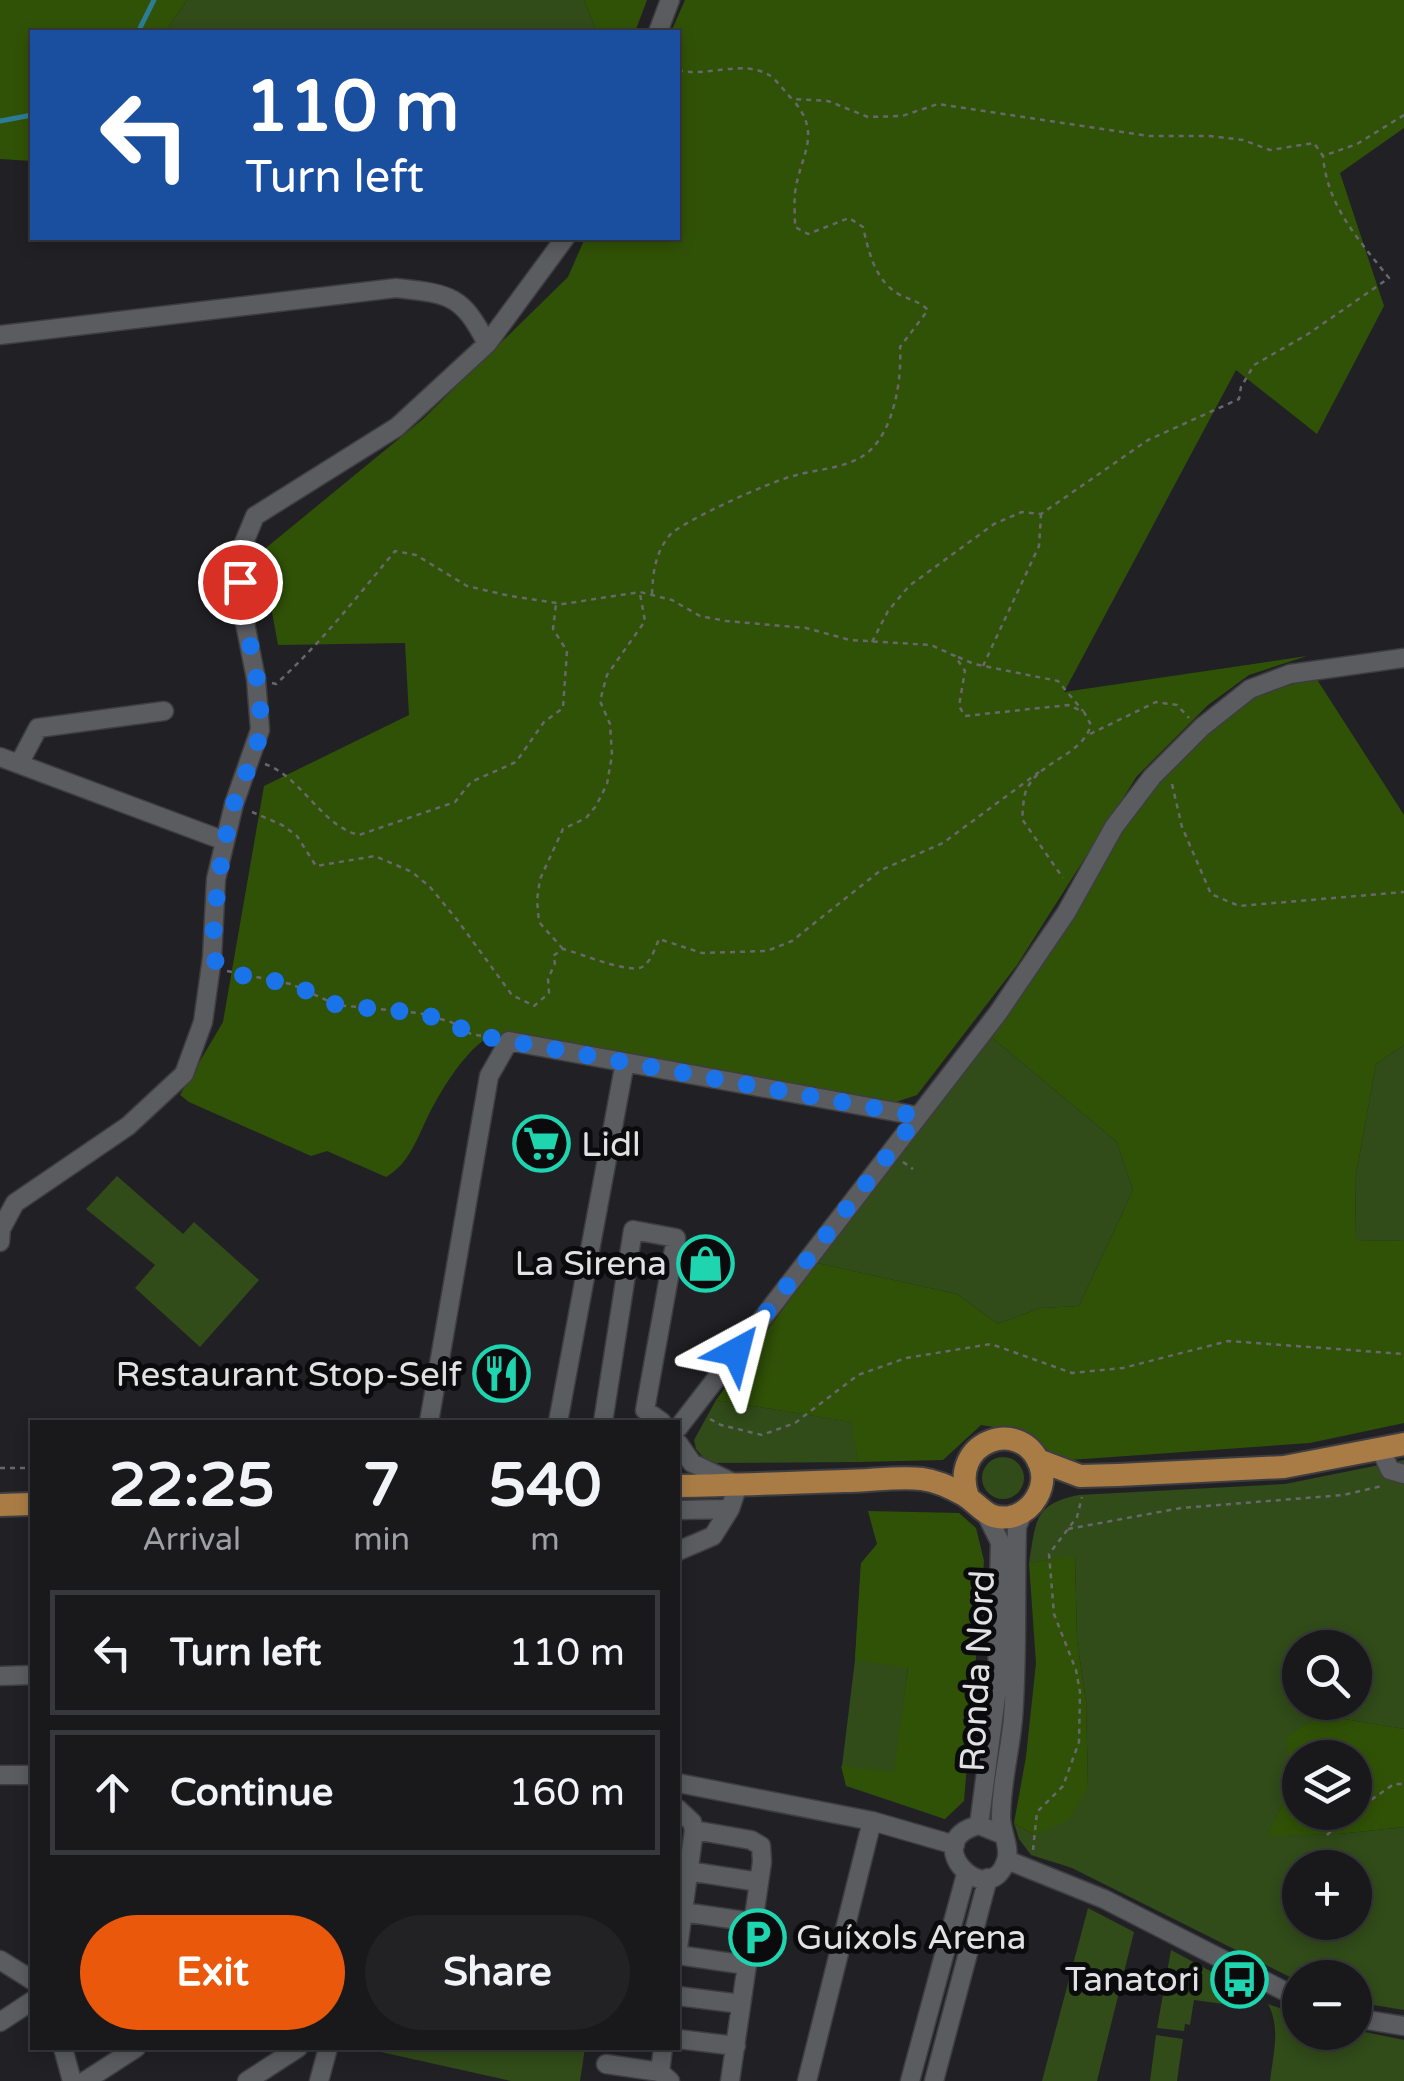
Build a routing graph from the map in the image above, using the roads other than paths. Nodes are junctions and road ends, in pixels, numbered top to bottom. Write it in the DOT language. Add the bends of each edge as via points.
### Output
graph roads {
  1 [pos="670,0"];
  2 [pos="659,30"];
  3 [pos="564,240"];
  4 [pos="0,335"];
  5 [pos="487,344"];
  6 [pos="1404,658"];
  7 [pos="164,712"];
  8 [pos="0,757"];
  9 [pos="19,764"];
  10 [pos="225,841"];
  11 [pos="625,1062"];
  12 [pos="918,1116"];
  13 [pos="8,1199"];
  14 [pos="597,1223"];
  15 [pos="1,1229"];
  16 [pos="633,1230"];
  17 [pos="0,1242"];
  18 [pos="638,1416"];
  19 [pos="432,1420"];
  20 [pos="558,1420"];
  21 [pos="603,1420"];
  22 [pos="680,1425"];
  23 [pos="1404,1444"];
  24 [pos="680,1446"];
  25 [pos="1380,1448"];
  26 [pos="1038,1460"];
  27 [pos="968,1461"];
  28 [pos="1080,1476"];
  29 [pos="921,1479"];
  30 [pos="1400,1479"];
  31 [pos="738,1485"];
  32 [pos="680,1486"];
  33 [pos="30,1492"];
  34 [pos="0,1493"];
  35 [pos="968,1497"];
  36 [pos="30,1504"];
  37 [pos="1031,1504"];
  38 [pos="0,1505"];
  39 [pos="730,1509"];
  40 [pos="680,1510"];
  41 [pos="986,1514"];
  42 [pos="680,1551"];
  43 [pos="30,1675"];
  44 [pos="0,1676"];
  45 [pos="0,1775"];
  46 [pos="30,1775"];
  47 [pos="680,1783"];
  48 [pos="680,1811"];
  49 [pos="872,1821"];
  50 [pos="979,1825"];
  51 [pos="694,1830"];
  52 [pos="1002,1834"];
  53 [pos="955,1845"];
  54 [pos="1007,1860"];
  55 [pos="688,1871"];
  56 [pos="966,1874"];
  57 [pos="988,1878"];
  58 [pos="759,1882"];
  59 [pos="682,1912"];
  60 [pos="752,1922"];
  61 [pos="680,1932"];
  62 [pos="680,1951"];
  63 [pos="0,1960"];
  64 [pos="746,1964"];
  65 [pos="30,1979"];
  66 [pos="1282,1990"];
  67 [pos="680,1996"];
  68 [pos="30,2002"];
  69 [pos="741,2004"];
  70 [pos="1372,2021"];
  71 [pos="0,2022"];
  72 [pos="1404,2026"];
  73 [pos="680,2039"];
  74 [pos="736,2046"];
  75 [pos="64,2050"];
  76 [pos="133,2050"];
  77 [pos="295,2050"];
  78 [pos="327,2050"];
  79 [pos="663,2050"];
  80 [pos="606,2064"];
  81 [pos="665,2076"];
  82 [pos="72,2081"];
  83 [pos="84,2081"];
  84 [pos="247,2081"];
  85 [pos="319,2081"];
  86 [pos="730,2081"];
  87 [pos="807,2081"];
  88 [pos="910,2081"];
  89 [pos="934,2081"];
  1 -- 2 [label="street"];
  3 -- 5 [label="street"];
  4 -- 5 [label="street" via="396,288 445,293 472,315"];
  5 -- 10 [label="street" via="396,427 254,516 238,557 260,730"];
  6 -- 12 [label="street" via="1290,674 1250,689 1202,728 1152,776 1114,827 998,1014"];
  7 -- 9 [label="street" via="38,728"];
  8 -- 9 [label="street"];
  9 -- 10 [label="street"];
  10 -- 13 [label="street" via="204,1022 184,1074 128,1126"];
  11 -- 12 [label="street"];
  11 -- 14 [label="street"];
  11 -- 19 [label="street" via="509,1041 490,1076"];
  12 -- 22 [label="street"];
  13 -- 15 [label="street"];
  14 -- 16 [label="street"];
  14 -- 20 [label="street"];
  15 -- 17 [label="street"];
  16 -- 18 [label="street" via="676,1238"];
  16 -- 21 [label="street"];
  23 -- 25 [label="main road"];
  24 -- 31 [label="street" via="692,1463"];
  25 -- 28 [label="main road" via="1284,1467"];
  25 -- 30 [label="street"];
  26 -- 27 [label="main road" via="1021,1443 996,1439"];
  26 -- 28 [label="main road"];
  26 -- 37 [label="main road" via="1042,1472"];
  27 -- 29 [label="main road"];
  27 -- 35 [label="main road"];
  28 -- 37 [label="main road"];
  29 -- 31 [label="main road"];
  29 -- 35 [label="main road"];
  31 -- 32 [label="main road"];
  31 -- 39 [label="street"];
  33 -- 34 [label="main road"];
  35 -- 41 [label="main road"];
  36 -- 38 [label="main road"];
  37 -- 41 [label="main road" via="998,1518"];
  37 -- 52 [label="street, Ronda Nord" via="1017,1527 1018,1628"];
  39 -- 40 [label="street"];
  39 -- 42 [label="street" via="713,1536"];
  41 -- 50 [label="street, Ronda Nord" via="1000,1542 997,1688"];
  43 -- 44 [label="street"];
  45 -- 46 [label="street"];
  47 -- 49 [label="street"];
  48 -- 51 [label="street"];
  49 -- 53 [label="street"];
  49 -- 87 [label="street"];
  50 -- 52 [label="street"];
  50 -- 53 [label="street"];
  51 -- 55 [label="street"];
  51 -- 58 [label="street" via="761,1846"];
  52 -- 54 [label="street, Ronda Nord"];
  53 -- 56 [label="street" via="956,1862"];
  54 -- 57 [label="street"];
  54 -- 66 [label="street" via="1104,1899"];
  55 -- 58 [label="street"];
  55 -- 59 [label="street"];
  56 -- 57 [label="street"];
  56 -- 88 [label="street"];
  57 -- 89 [label="street"];
  58 -- 60 [label="street"];
  59 -- 60 [label="street"];
  59 -- 61 [label="street"];
  60 -- 64 [label="street"];
  62 -- 64 [label="street"];
  63 -- 65 [label="street"];
  64 -- 69 [label="street"];
  67 -- 69 [label="street"];
  68 -- 71 [label="street"];
  69 -- 74 [label="street"];
  70 -- 72 [label="street"];
  73 -- 74 [label="street"];
  74 -- 86 [label="street"];
  75 -- 82 [label="street"];
  76 -- 83 [label="street"];
  77 -- 84 [label="street"];
  78 -- 85 [label="street"];
  79 -- 81 [label="street"];
  80 -- 81 [label="street"];
}
